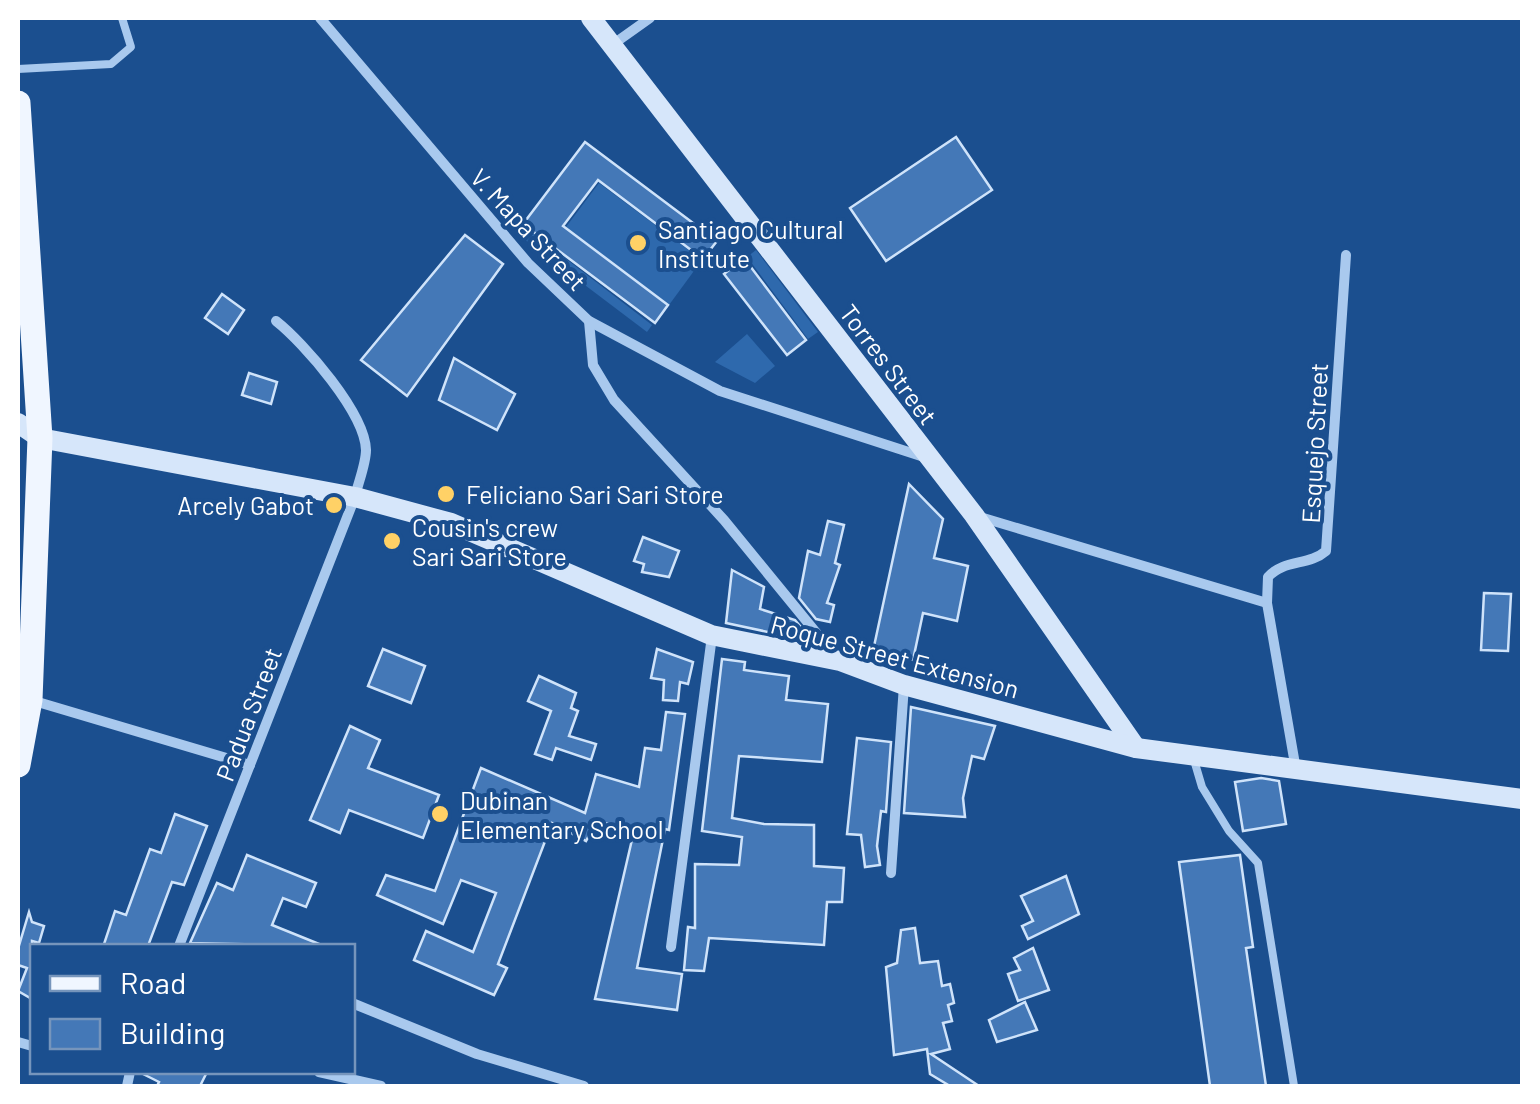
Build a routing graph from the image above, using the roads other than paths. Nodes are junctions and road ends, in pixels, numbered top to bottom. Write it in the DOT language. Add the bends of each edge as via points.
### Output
graph roads {
  1 [pos="122,18"];
  2 [pos="320,18"];
  3 [pos="592,18"];
  4 [pos="650,18"];
  5 [pos="612,44"];
  6 [pos="18,69"];
  7 [pos="18,103"];
  8 [pos="21,201"];
  9 [pos="1346,255"];
  10 [pos="24,270"];
  11 [pos="276,321"];
  12 [pos="590,321"];
  13 [pos="18,423"];
  14 [pos="40,438"];
  15 [pos="930,458"];
  16 [pos="355,497"];
  17 [pos="974,515"];
  18 [pos="1266,603"];
  19 [pos="712,634"];
  20 [pos="840,662"];
  21 [pos="904,685"];
  22 [pos="30,700"];
  23 [pos="1136,748"];
  24 [pos="1191,757"];
  25 [pos="18,764"];
  26 [pos="250,765"];
  27 [pos="1296,770"];
  28 [pos="1522,799"];
  29 [pos="891,873"];
  30 [pos="179,944"];
  31 [pos="671,947"];
  32 [pos="355,1004"];
  33 [pos="327,1074"];
  34 [pos="381,1086"];
  35 [pos="584,1086"];
  36 [pos="1294,1086"];
  1 -- 6 [label="lane" via="131,46 112,64"];
  2 -- 12 [label="street, V. Mapa Street" via="528,263"];
  3 -- 5 [label="street, Torres Street"];
  4 -- 5 [label="street"];
  5 -- 15 [label="street, Torres Street"];
  7 -- 8 [label="main road"];
  8 -- 10 [label="main road"];
  9 -- 18 [label="street, Esquejo Street" via="1326,551 1270,572"];
  10 -- 14 [label="main road"];
  11 -- 16 [label="street, Padua Street" via="342,395 366,449"];
  12 -- 15 [label="street, V. Mapa Street" via="720,391"];
  12 -- 20 [label="street" via="593,365 614,400"];
  13 -- 14 [label="street"];
  14 -- 16 [label="street, Roque Street Extension"];
  14 -- 22 [label="main road"];
  15 -- 17 [label="street, Torres Street"];
  16 -- 19 [label="street, Roque Street Extension" via="451,523"];
  16 -- 26 [label="street, Padua Street"];
  17 -- 18 [label="street"];
  17 -- 23 [label="street, Torres Street"];
  18 -- 27 [label="street"];
  19 -- 20 [label="street, Roque Street Extension"];
  19 -- 31 [label="street"];
  20 -- 21 [label="street, Roque Street Extension"];
  21 -- 23 [label="street, Roque Street Extension"];
  21 -- 29 [label="street"];
  22 -- 25 [label="main road"];
  22 -- 26 [label="street"];
  23 -- 24 [label="street, Roque Street Extension"];
  24 -- 27 [label="street, Roque Street Extension"];
  24 -- 36 [label="lane" via="1229,832 1258,862"];
  26 -- 30 [label="street, Padua Street"];
  27 -- 28 [label="street, Roque Street Extension"];
  32 -- 35 [label="street" via="476,1054"];
  33 -- 34 [label="street"];
}
